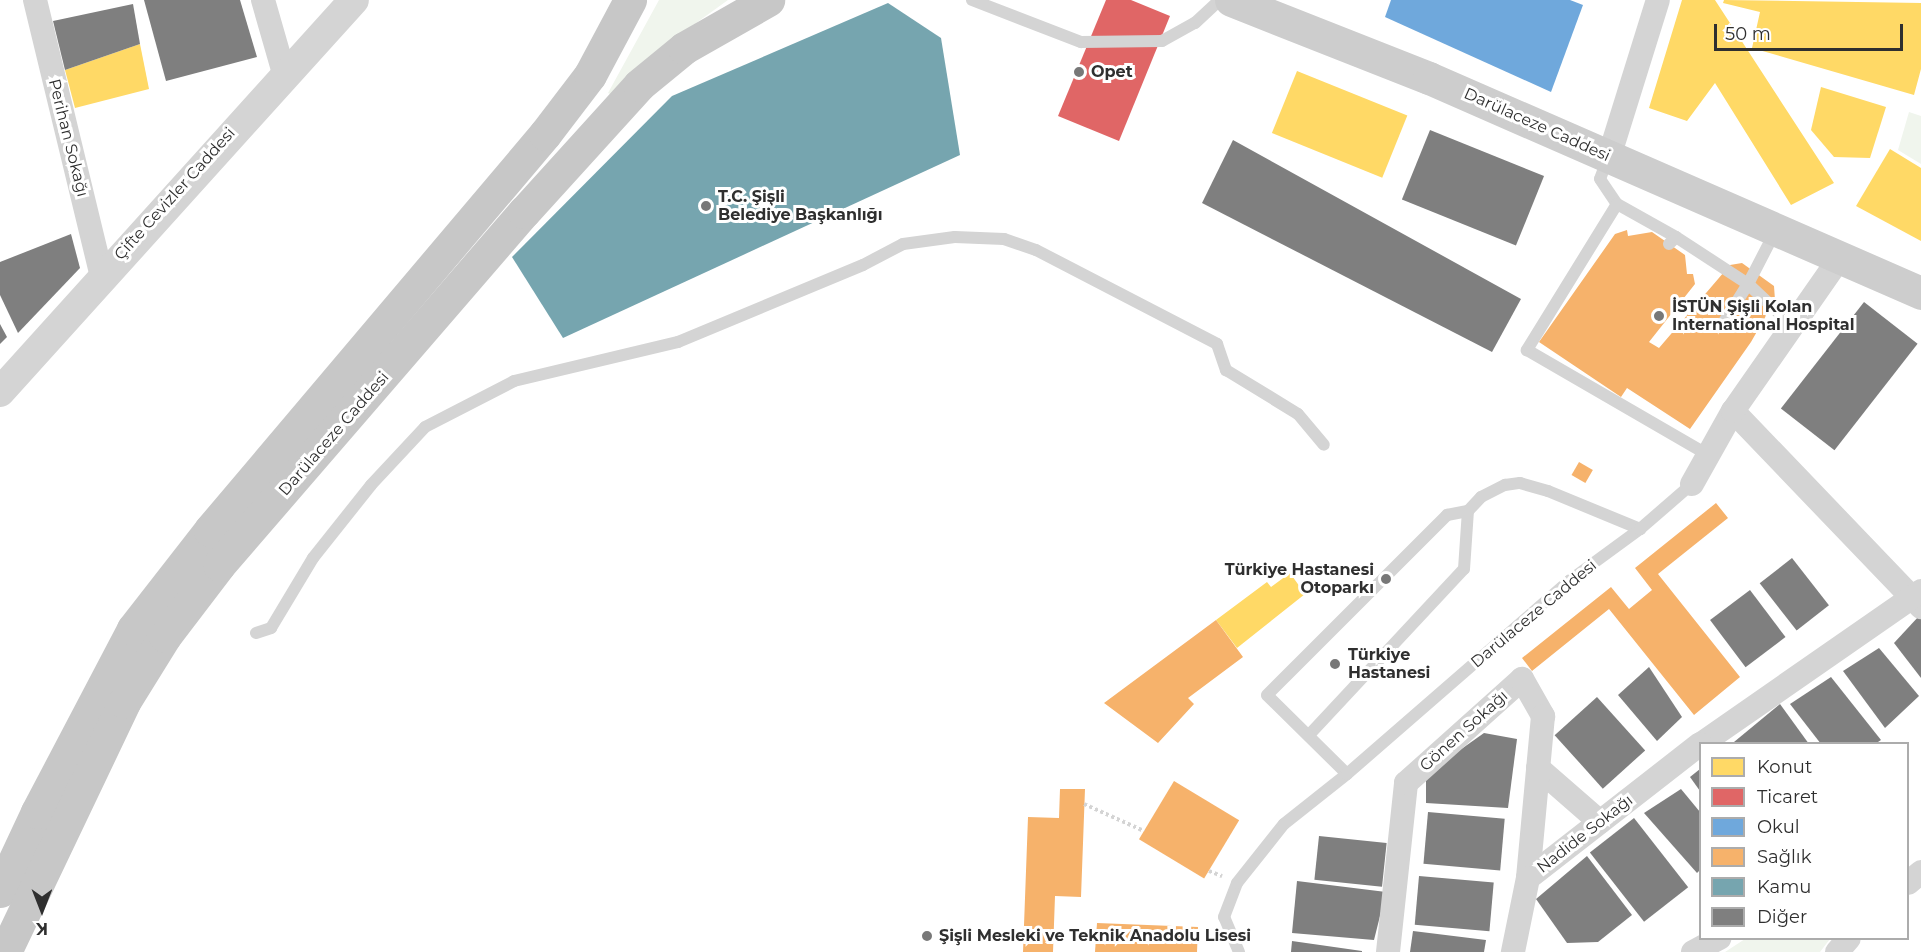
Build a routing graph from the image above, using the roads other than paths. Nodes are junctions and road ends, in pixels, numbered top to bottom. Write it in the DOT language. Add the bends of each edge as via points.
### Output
graph roads {
  1 [pos="35,0"];
  2 [pos="263,0"];
  3 [pos="354,0"];
  4 [pos="630,0"];
  5 [pos="768,0"];
  6 [pos="972,0"];
  7 [pos="1220,0"];
  8 [pos="1231,0"];
  9 [pos="1658,0"];
  10 [pos="284,73"];
  11 [pos="1609,157"];
  12 [pos="1617,204"];
  13 [pos="1777,229"];
  14 [pos="1841,256"];
  15 [pos="102,276"];
  16 [pos="1748,284"];
  17 [pos="1921,293"];
  18 [pos="1724,322"];
  19 [pos="1794,327"];
  20 [pos="0,392"];
  21 [pos="1733,411"];
  22 [pos="1324,445"];
  23 [pos="1708,455"];
  24 [pos="1692,484"];
  25 [pos="1468,511"];
  26 [pos="1640,530"];
  27 [pos="1918,599"];
  28 [pos="256,633"];
  29 [pos="1309,735"];
  30 [pos="1704,742"];
  31 [pos="1699,746"];
  32 [pos="1538,768"];
  33 [pos="1347,774"];
  34 [pos="1600,822"];
  35 [pos="1921,872"];
  36 [pos="1528,878"];
  37 [pos="1909,882"];
  38 [pos="0,891"];
  39 [pos="1717,940"];
  40 [pos="1848,940"];
  41 [pos="5,952"];
  42 [pos="1239,952"];
  43 [pos="1388,952"];
  44 [pos="1513,952"];
  45 [pos="1693,952"];
  46 [pos="1837,952"];
  1 -- 15 [label="street, Perihan Sokağı"];
  2 -- 10 [label="street"];
  3 -- 10 [label="street, Çifte Cevizler Caddesi"];
  4 -- 38 [label="main road, Darülaceze Caddesi" via="590,75 544,134 210,530 133,629"];
  5 -- 41 [label="main road, Darülaceze Caddesi" via="684,48 639,85 524,212 219,566 165,636 124,702"];
  6 -- 7 [label="lane" via="1081,42 1162,41 1195,23"];
  8 -- 11 [label="main road, Darülaceze Caddesi" via="1429,78"];
  9 -- 11 [label="street"];
  10 -- 15 [label="street, Çifte Cevizler Caddesi"];
  11 -- 12 [label="lane" via="1600,179"];
  11 -- 13 [label="main road, Darülaceze Caddesi"];
  12 -- 16 [label="lane"];
  12 -- 23 [label="lane" via="1527,350"];
  13 -- 14 [label="main road, Darülaceze Caddesi"];
  13 -- 16 [label="lane"];
  14 -- 17 [label="main road, Darülaceze Caddesi"];
  14 -- 19 [label="street, Darülaceze Caddesi"];
  15 -- 20 [label="street, Çifte Cevizler Caddesi"];
  16 -- 18 [label="lane"];
  16 -- 19 [label="lane"];
  19 -- 21 [label="street, Darülaceze Caddesi"];
  21 -- 23 [label="street, Darülaceze Caddesi"];
  21 -- 27 [label="street, Nadide Sokağı"];
  22 -- 28 [label="lane" via="1298,414 1226,370 1217,344 1036,250 1005,239 955,237 903,244 863,265 678,342 514,381 425,427 371,485 313,558 271,628"];
  23 -- 24 [label="street, Darülaceze Caddesi"];
  24 -- 26 [label="lane, Darülaceze Caddesi"];
  25 -- 26 [label="lane" via="1481,497 1505,485 1520,483"];
  25 -- 29 [label="lane" via="1464,569"];
  25 -- 29 [label="lane" via="1447,515 1267,695"];
  26 -- 33 [label="lane, Darülaceze Caddesi" via="1569,581"];
  27 -- 30 [label="street, Nadide Sokağı"];
  29 -- 33 [label="lane"];
  31 -- 34 [label="street, Nadide Sokağı"];
  32 -- 34 [label="street"];
  32 -- 36 [label="street, Gönen Sokağı"];
  32 -- 43 [label="street, Gönen Sokağı" via="1543,716 1522,679 1406,783"];
  33 -- 42 [label="lane, Darülaceze Caddesi" via="1284,824 1237,883 1224,917"];
  34 -- 36 [label="street, Nadide Sokağı"];
  35 -- 37 [label="street"];
  36 -- 44 [label="street, Nadide Sokağı"];
  39 -- 45 [label="street"];
  40 -- 46 [label="street"];
}
